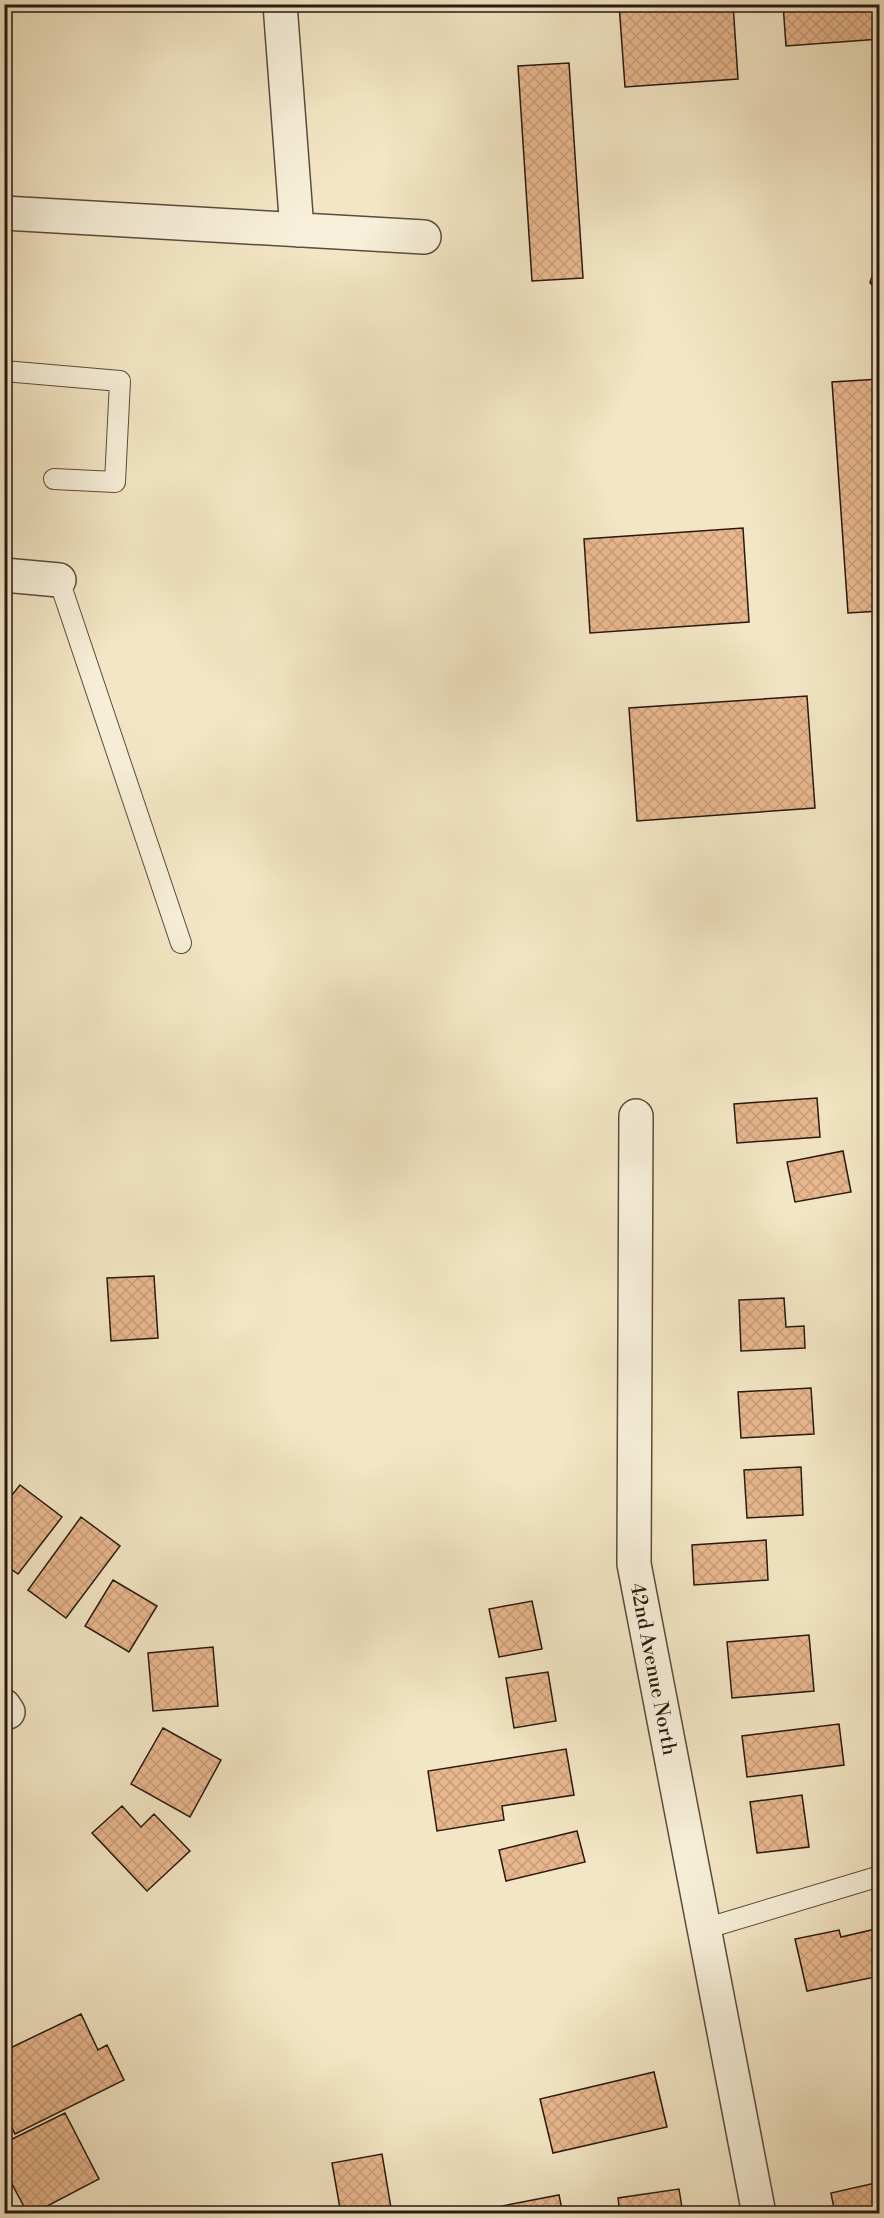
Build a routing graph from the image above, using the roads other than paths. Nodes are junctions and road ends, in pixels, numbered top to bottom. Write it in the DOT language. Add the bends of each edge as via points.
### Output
graph roads {
  1 [pos="280,4"];
  2 [pos="4,213"];
  3 [pos="297,230"];
  4 [pos="424,237"];
  5 [pos="4,371"];
  6 [pos="54,479"];
  7 [pos="4,575"];
  8 [pos="59,580"];
  9 [pos="181,943"];
  10 [pos="636,1116"];
  11 [pos="879,1876"];
  12 [pos="704,1929"];
  13 [pos="759,2214"];
  1 -- 3 [label="street"];
  2 -- 3 [label="street"];
  3 -- 4 [label="street"];
  5 -- 6 [label="lane" via="120,381 115,482"];
  7 -- 8 [label="street"];
  8 -- 9 [label="lane"];
  10 -- 12 [label="street, 42nd Avenue North" via="634,1564"];
  11 -- 12 [label="lane"];
  12 -- 13 [label="street, 42nd Avenue North"];
}
